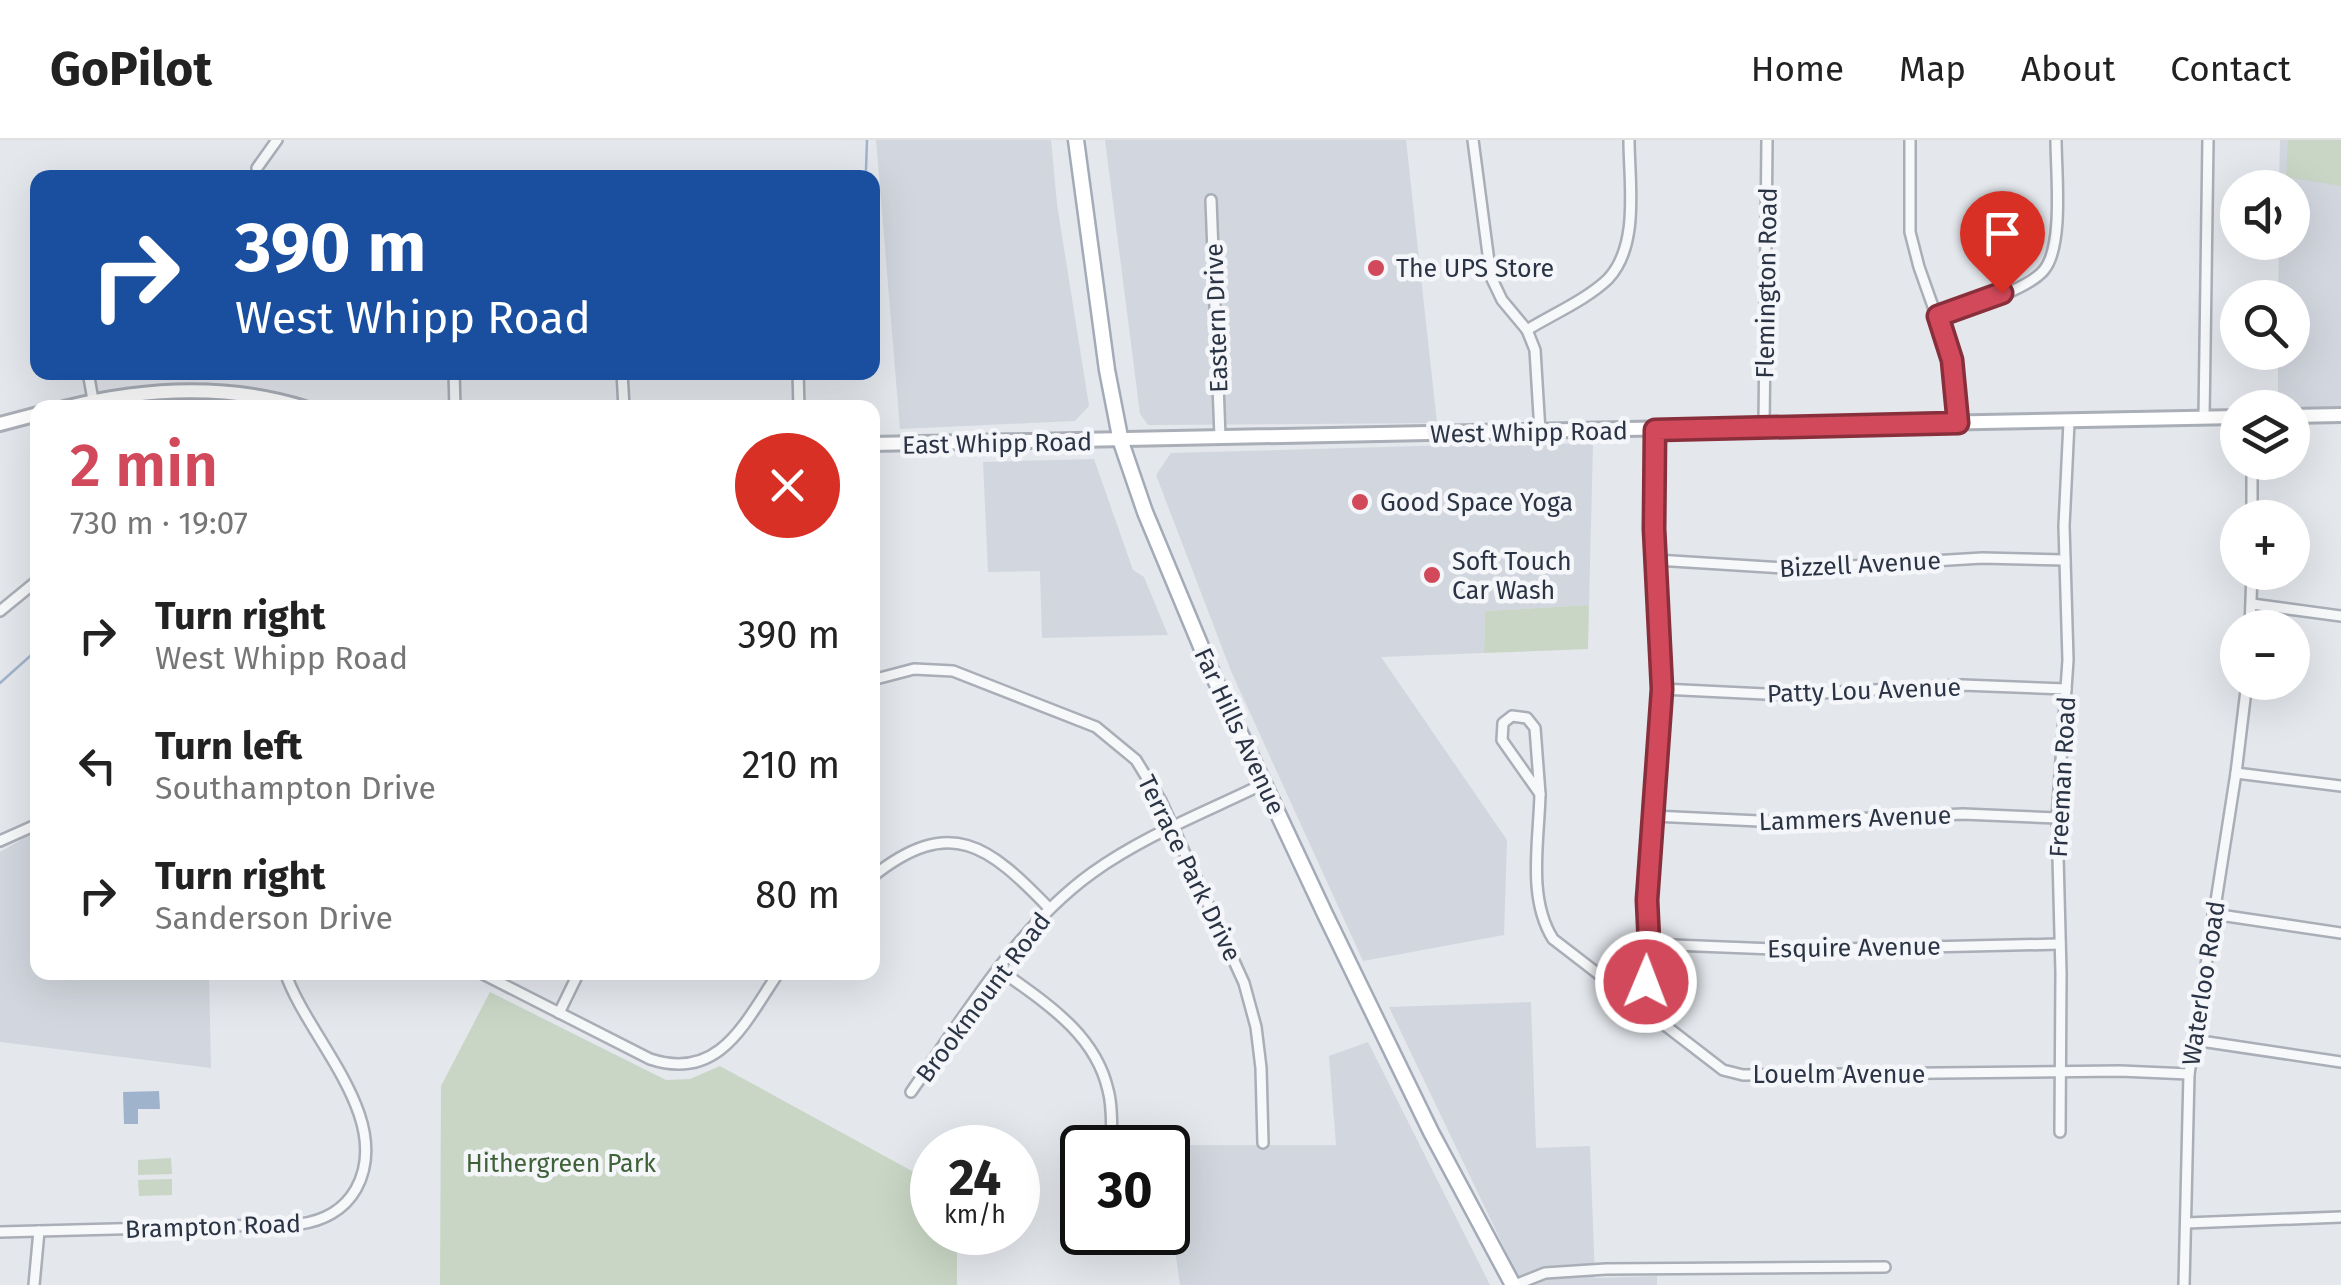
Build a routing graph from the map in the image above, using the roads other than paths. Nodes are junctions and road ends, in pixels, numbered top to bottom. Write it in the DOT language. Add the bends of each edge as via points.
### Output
graph roads {
  1 [pos="277,140"];
  2 [pos="1076,140"];
  3 [pos="1473,140"];
  4 [pos="1629,140"];
  5 [pos="1768,140"];
  6 [pos="1910,140"];
  7 [pos="2056,140"];
  8 [pos="2208,140"];
  9 [pos="257,168"];
  10 [pos="1212,200"];
  11 [pos="1938,316"];
  12 [pos="1527,330"];
  13 [pos="89,380"];
  14 [pos="93,400"];
  15 [pos="276,400"];
  16 [pos="2341,415"];
  17 [pos="30,416"];
  18 [pos="2310,416"];
  19 [pos="2204,418"];
  20 [pos="2220,418"];
  21 [pos="2069,422"];
  22 [pos="1958,423"];
  23 [pos="0,424"];
  24 [pos="1764,426"];
  25 [pos="1655,430"];
  26 [pos="1540,432"];
  27 [pos="1220,437"];
  28 [pos="1121,442"];
  29 [pos="880,444"];
  30 [pos="1656,560"];
  31 [pos="2065,560"];
  32 [pos="30,586"];
  33 [pos="2252,590"];
  34 [pos="2252,604"];
  35 [pos="0,610"];
  36 [pos="2252,610"];
  37 [pos="2341,616"];
  38 [pos="880,678"];
  39 [pos="1662,689"];
  40 [pos="2066,689"];
  41 [pos="2244,700"];
  42 [pos="2236,773"];
  43 [pos="1263,784"];
  44 [pos="2341,786"];
  45 [pos="1540,794"];
  46 [pos="1653,816"];
  47 [pos="2057,818"];
  48 [pos="1173,827"];
  49 [pos="30,828"];
  50 [pos="0,841"];
  51 [pos="880,872"];
  52 [pos="1049,908"];
  53 [pos="2212,914"];
  54 [pos="2341,932"];
  55 [pos="1648,944"];
  56 [pos="2060,944"];
  57 [pos="1000,970"];
  58 [pos="288,980"];
  59 [pos="495,980"];
  60 [pos="575,980"];
  61 [pos="772,980"];
  62 [pos="1634,1001"];
  63 [pos="559,1012"];
  64 [pos="2194,1040"];
  65 [pos="2341,1062"];
  66 [pos="2060,1072"];
  67 [pos="2188,1074"];
  68 [pos="911,1092"];
  69 [pos="1111,1125"];
  70 [pos="2060,1132"];
  71 [pos="1262,1142"];
  72 [pos="2341,1217"];
  73 [pos="2186,1223"];
  74 [pos="39,1231"];
  75 [pos="0,1232"];
  76 [pos="1885,1267"];
  77 [pos="34,1285"];
  78 [pos="1514,1285"];
  79 [pos="2184,1285"];
  1 -- 9 [label="street"];
  2 -- 28 [label="main road, Far Hills Avenue"];
  3 -- 12 [label="street" via="1491,277"];
  4 -- 12 [label="street" via="1628,231 1615,269"];
  5 -- 24 [label="street, Flemington Road"];
  6 -- 11 [label="street" via="1910,232"];
  7 -- 11 [label="street" via="2055,246 2047,266 2028,282"];
  8 -- 19 [label="street"];
  10 -- 27 [label="street, Eastern Drive"];
  11 -- 22 [label="street" via="1952,360"];
  12 -- 26 [label="street" via="1538,362"];
  13 -- 14 [label="street"];
  14 -- 15 [label="street" via="207,390"];
  16 -- 18 [label="street"];
  17 -- 23 [label="street"];
  19 -- 20 [label="street, West Whipp Road"];
  19 -- 21 [label="street, West Whipp Road"];
  21 -- 22 [label="street, West Whipp Road"];
  21 -- 31 [label="street, Freeman Road"];
  22 -- 24 [label="street, West Whipp Road"];
  24 -- 25 [label="street, West Whipp Road"];
  25 -- 26 [label="street, West Whipp Road"];
  25 -- 30 [label="street"];
  26 -- 27 [label="street, West Whipp Road"];
  27 -- 28 [label="street, West Whipp Road"];
  28 -- 29 [label="street, East Whipp Road"];
  28 -- 43 [label="main road, Far Hills Avenue" via="1173,582"];
  30 -- 31 [label="street, Bizzell Avenue" via="1801,569"];
  30 -- 39 [label="street"];
  31 -- 40 [label="street, Freeman Road"];
  32 -- 35 [label="street"];
  33 -- 34 [label="street"];
  34 -- 36 [label="street"];
  34 -- 37 [label="street"];
  38 -- 48 [label="street, Terrace Park Drive" via="914,669 953,671 1096,727 1136,760"];
  39 -- 40 [label="street, Patty Lou Avenue" via="1804,695 1962,685"];
  39 -- 46 [label="street"];
  40 -- 47 [label="street, Freeman Road"];
  41 -- 42 [label="street, Waterloo Road"];
  42 -- 44 [label="street"];
  42 -- 53 [label="street, Waterloo Road"];
  43 -- 48 [label="street, Brookmount Road"];
  43 -- 78 [label="main road, Far Hills Avenue" via="1431,1132"];
  45 -- 45 [label="street" via="1535,728 1527,718 1512,716 1503,723 1502,740"];
  45 -- 62 [label="street, Louelm Avenue" via="1537,896 1544,924 1562,948"];
  46 -- 47 [label="street, Lammers Avenue" via="1782,822 1964,814"];
  46 -- 55 [label="street"];
  47 -- 56 [label="street, Freeman Road"];
  48 -- 52 [label="street, Brookmount Road" via="1116,857"];
  48 -- 71 [label="street, Terrace Park Drive" via="1252,1006"];
  49 -- 50 [label="street"];
  51 -- 52 [label="street" via="914,849 955,843 993,856"];
  52 -- 57 [label="street, Brookmount Road"];
  53 -- 54 [label="street"];
  53 -- 64 [label="street, Waterloo Road"];
  55 -- 56 [label="street, Esquire Avenue" via="1814,950"];
  55 -- 62 [label="street" via="1649,973"];
  56 -- 66 [label="street, Freeman Road"];
  57 -- 68 [label="street, Brookmount Road"];
  57 -- 69 [label="street" via="1068,1022 1091,1051 1109,1092"];
  58 -- 74 [label="street, Brampton Road" via="362,1123 366,1160 349,1200 324,1218 300,1224"];
  59 -- 63 [label="street"];
  60 -- 63 [label="street"];
  61 -- 63 [label="street" via="728,1044 689,1065 650,1059"];
  62 -- 66 [label="street, Louelm Avenue" via="1735,1074"];
  64 -- 65 [label="street"];
  64 -- 67 [label="street, Waterloo Road"];
  66 -- 67 [label="street, Louelm Avenue"];
  66 -- 70 [label="street, Freeman Road"];
  67 -- 73 [label="street, Waterloo Road"];
  72 -- 73 [label="street"];
  73 -- 79 [label="street, Waterloo Road"];
  74 -- 75 [label="street, Brampton Road"];
  74 -- 77 [label="street"];
  76 -- 78 [label="street" via="1595,1269 1544,1273"];
}
